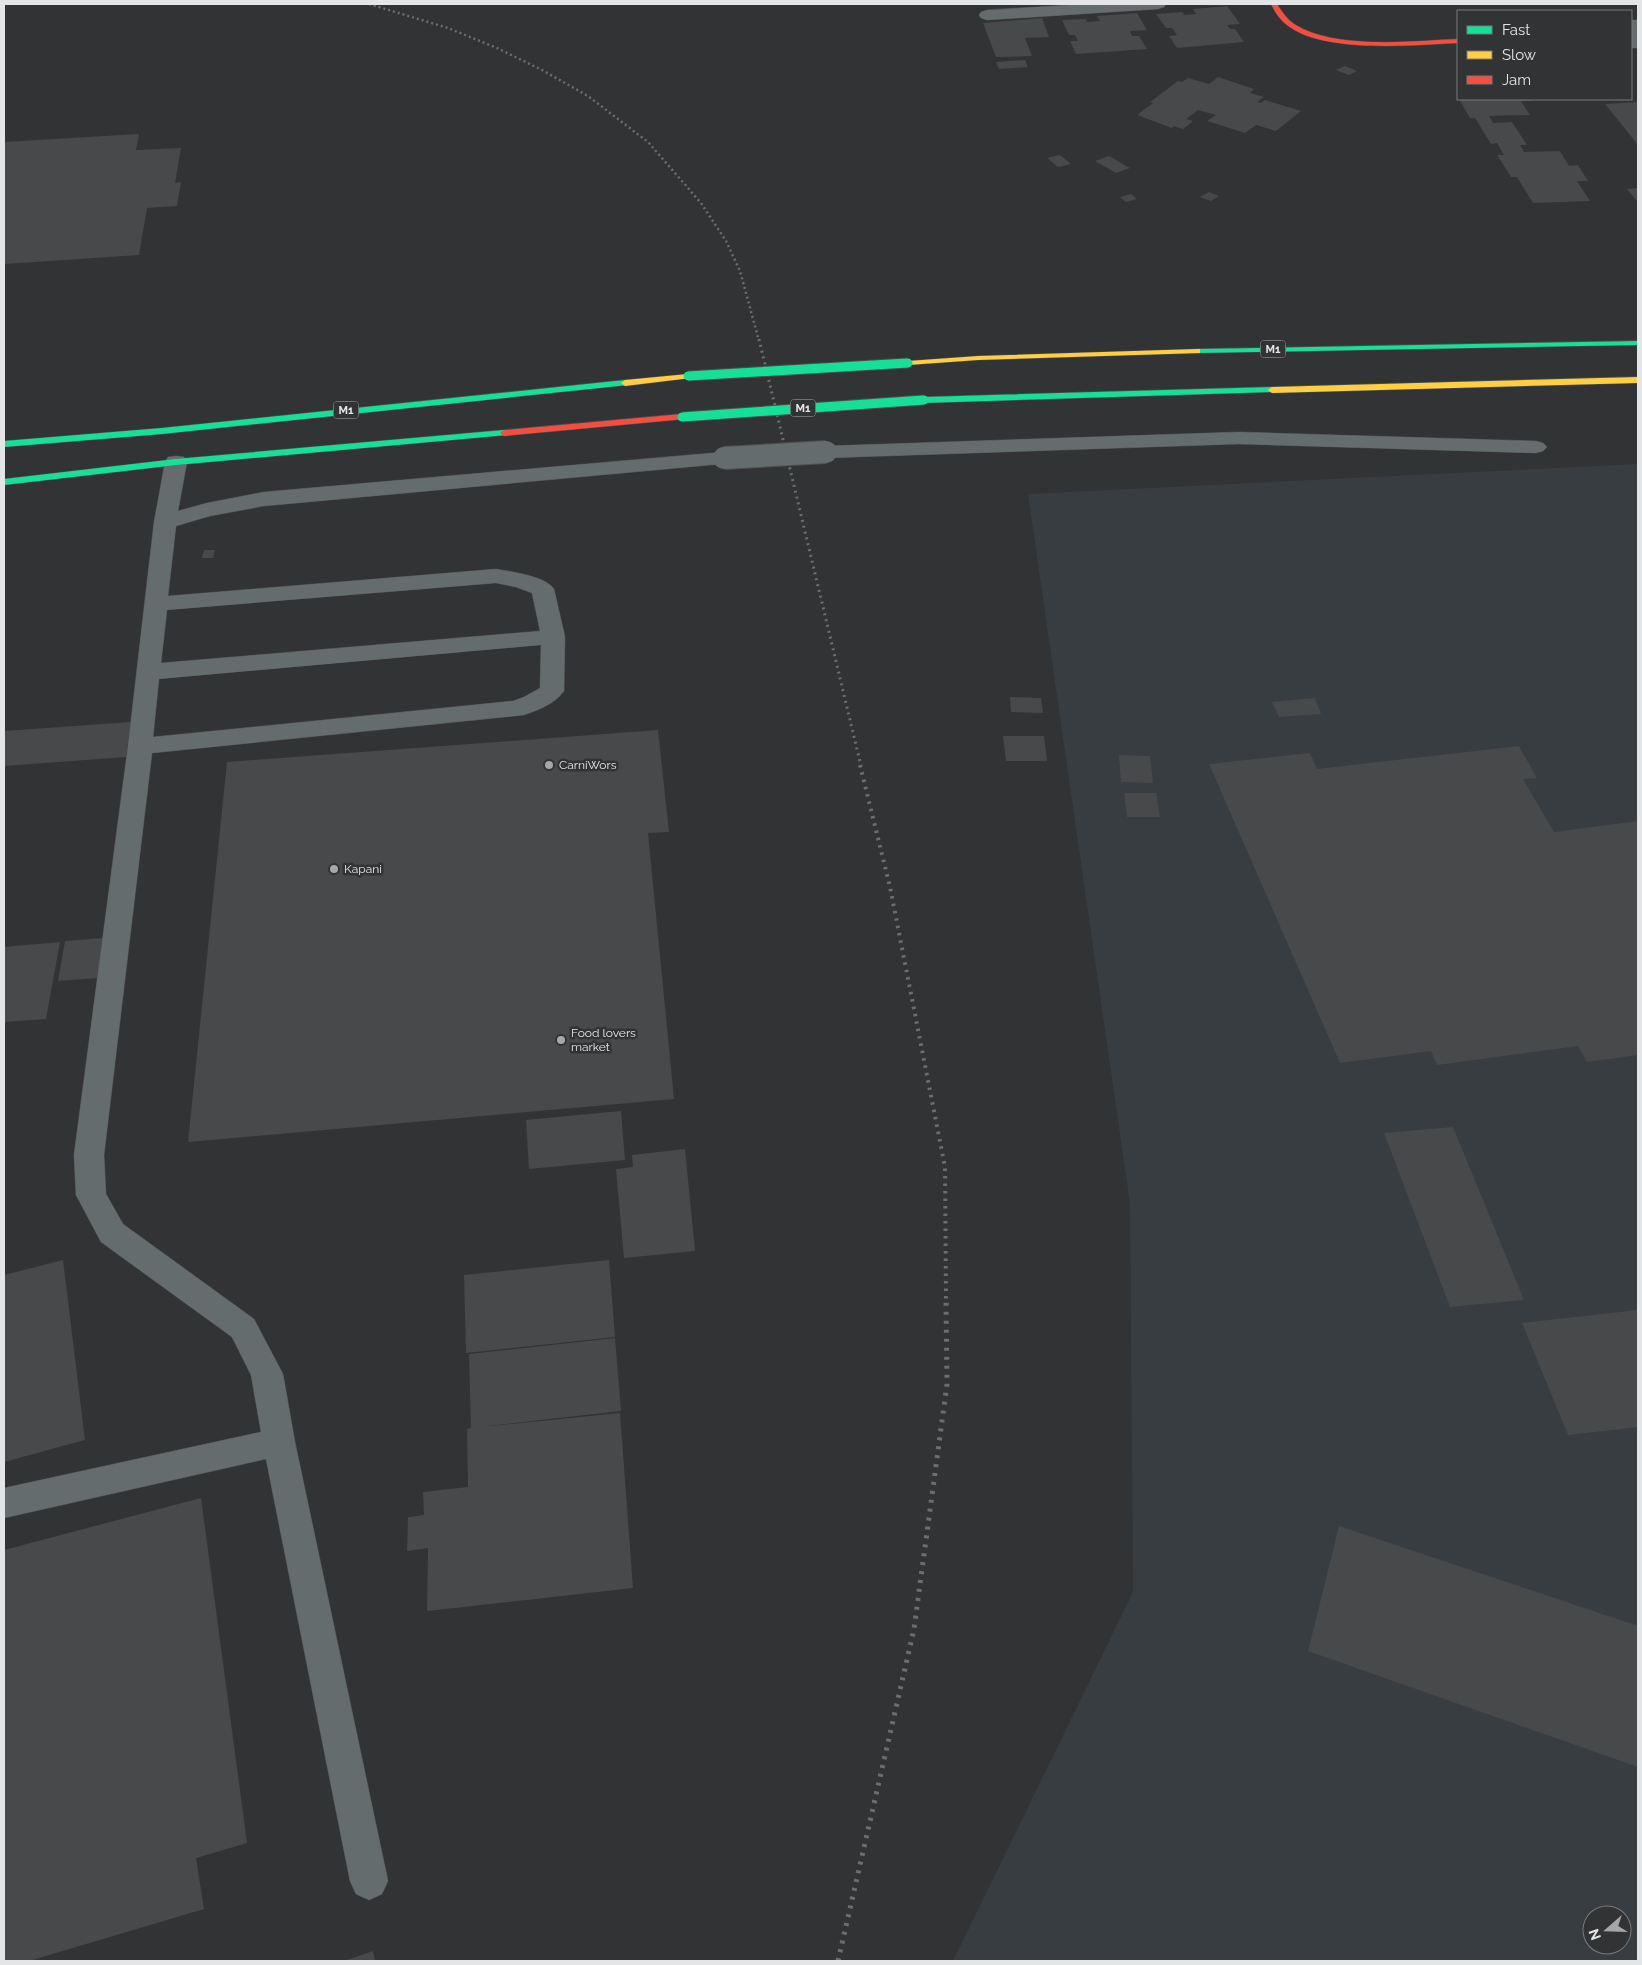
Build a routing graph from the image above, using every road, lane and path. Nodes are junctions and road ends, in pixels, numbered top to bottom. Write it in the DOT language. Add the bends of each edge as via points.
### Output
graph roads {
  1 [pos="1158,4"];
  2 [pos="1274,4"];
  3 [pos="987,15"];
  4 [pos="1457,41"];
  5 [pos="1638,343"];
  6 [pos="1638,380"];
  7 [pos="4,444"];
  8 [pos="1536,447"];
  9 [pos="176,462"];
  10 [pos="4,482"];
  11 [pos="165,522"];
  12 [pos="156,604"];
  13 [pos="553,637"];
  14 [pos="149,672"];
  15 [pos="140,746"];
  16 [pos="279,1442"];
  17 [pos="4,1503"];
  18 [pos="369,1881"];
  1 -- 3 [label="street"];
  2 -- 4 [label="main road" via="1282,18 1294,27 1334,40"];
  5 -- 7 [label="main road, M1, bridge" via="978,358 688,376 162,431"];
  6 -- 9 [label="main road, M1, bridge" via="924,400 682,417"];
  8 -- 11 [label="street, bridge" via="1239,438 826,452 724,458 264,500 207,510"];
  9 -- 10 [label="main road, M1"];
  9 -- 11 [label="street"];
  11 -- 12 [label="street"];
  12 -- 13 [label="street" via="496,576 543,589"];
  12 -- 14 [label="street"];
  13 -- 14 [label="street"];
  13 -- 15 [label="street" via="552,691 515,709"];
  14 -- 15 [label="street"];
  15 -- 16 [label="street" via="89,1155 91,1195 112,1233 243,1328 267,1374"];
  16 -- 17 [label="street"];
  16 -- 18 [label="street"];
}
